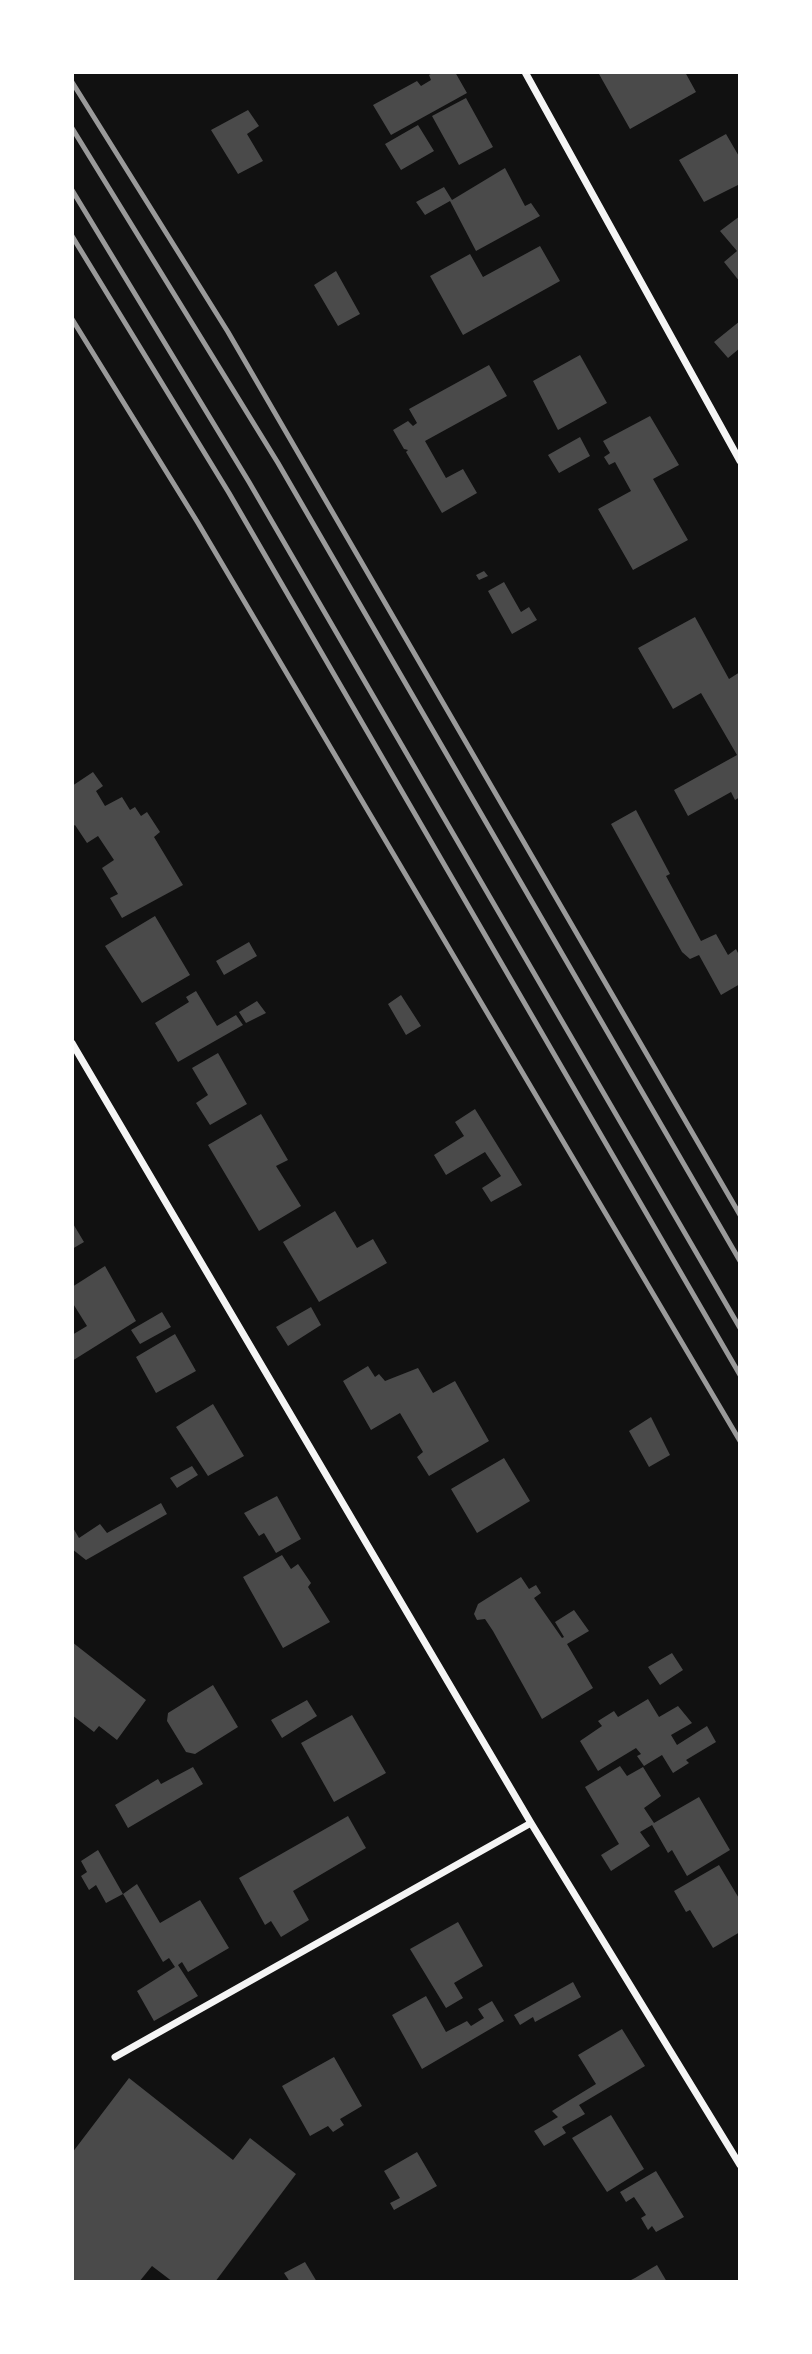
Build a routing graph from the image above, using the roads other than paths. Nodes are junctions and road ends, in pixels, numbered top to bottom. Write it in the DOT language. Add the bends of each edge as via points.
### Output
graph roads {
  1 [pos="525,72"];
  2 [pos="740,461"];
  3 [pos="72,1043"];
  4 [pos="531,1823"];
  5 [pos="115,2057"];
  6 [pos="740,2165"];
  1 -- 2 [label="street"];
  3 -- 4 [label="street"];
  4 -- 5 [label="street"];
  4 -- 6 [label="street"];
}
